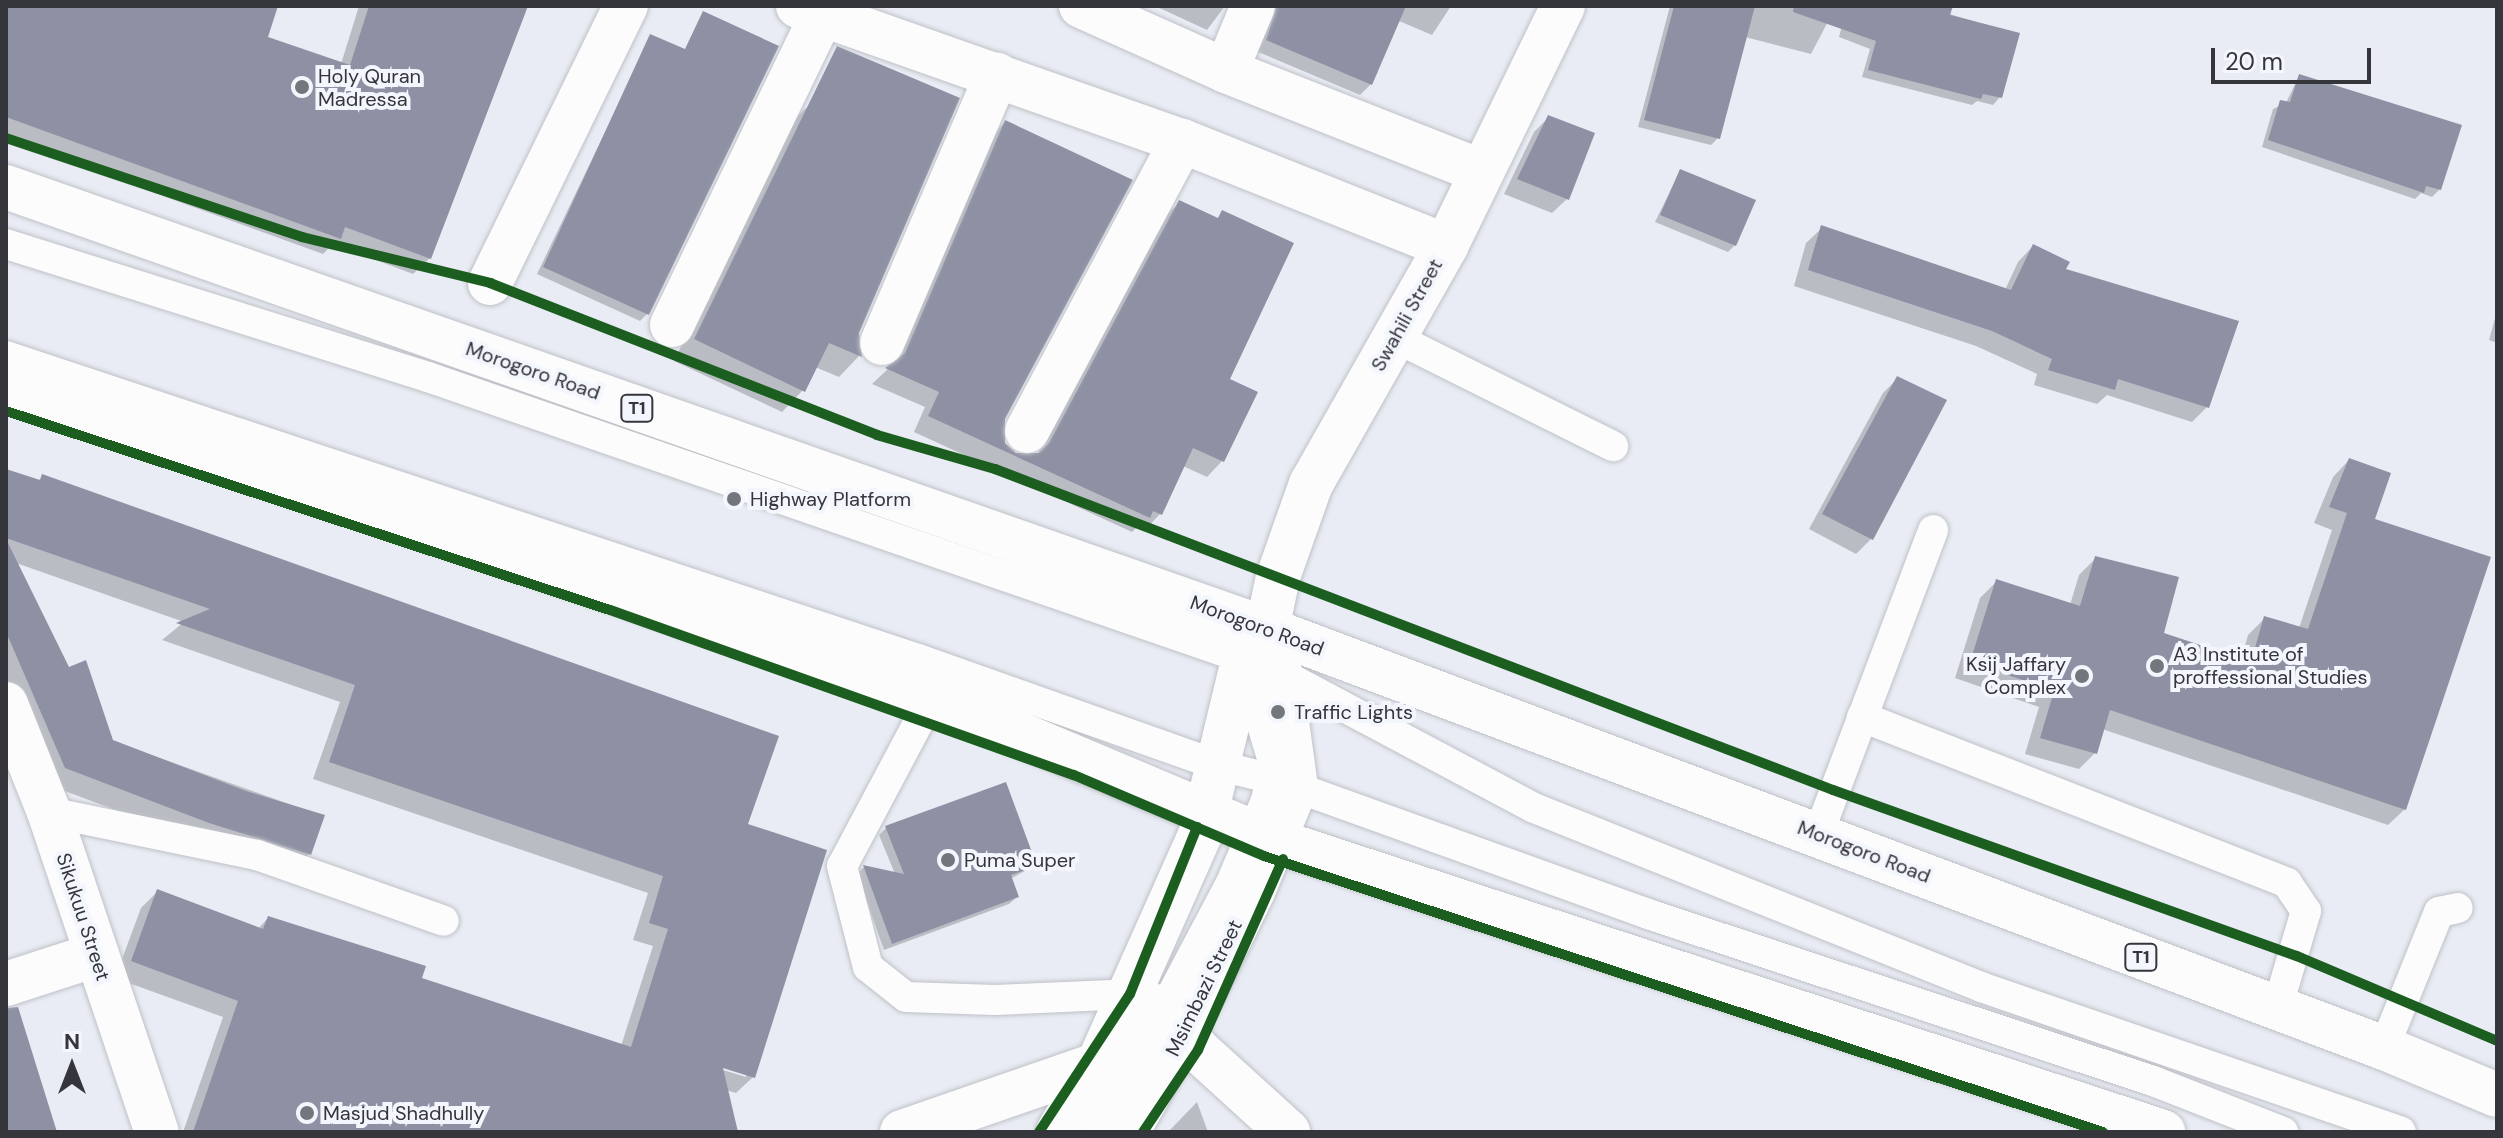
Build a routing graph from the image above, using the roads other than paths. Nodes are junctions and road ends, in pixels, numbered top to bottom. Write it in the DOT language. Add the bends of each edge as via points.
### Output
graph roads {
  1 [pos="626,6"];
  2 [pos="1081,6"];
  3 [pos="1253,6"];
  4 [pos="1563,6"];
  5 [pos="816,9"];
  6 [pos="1226,71"];
  7 [pos="997,75"];
  8 [pos="1182,141"];
  9 [pos="1480,171"];
  10 [pos="6,187"];
  11 [pos="6,244"];
  12 [pos="1446,246"];
  13 [pos="490,283"];
  14 [pos="672,325"];
  15 [pos="1394,337"];
  16 [pos="882,343"];
  17 [pos="6,356"];
  18 [pos="6,387"];
  19 [pos="1027,431"];
  20 [pos="1613,446"];
  21 [pos="1933,530"];
  22 [pos="1264,654"];
  23 [pos="932,697"];
  24 [pos="6,704"];
  25 [pos="1862,717"];
  26 [pos="1226,767"];
  27 [pos="1284,783"];
  28 [pos="49,812"];
  29 [pos="1240,825"];
  30 [pos="1818,835"];
  31 [pos="2458,908"];
  32 [pos="444,921"];
  33 [pos="95,955"];
  34 [pos="6,984"];
  35 [pos="2277,1009"];
  36 [pos="1156,1010"];
  37 [pos="2384,1048"];
  38 [pos="1098,1064"];
  39 [pos="2497,1095"];
  40 [pos="157,1132"];
  41 [pos="902,1132"];
  42 [pos="1058,1132"];
  43 [pos="1077,1132"];
  44 [pos="1099,1132"];
  45 [pos="1127,1132"];
  46 [pos="1288,1132"];
  47 [pos="2163,1132"];
  48 [pos="2283,1132"];
  49 [pos="2401,1132"];
  1 -- 13 [label="main road"];
  2 -- 6 [label="main road"];
  3 -- 6 [label="main road"];
  4 -- 9 [label="main road, Swahili Street"];
  5 -- 7 [label="main road"];
  5 -- 14 [label="main road"];
  6 -- 9 [label="main road"];
  7 -- 8 [label="main road"];
  7 -- 16 [label="main road"];
  8 -- 12 [label="main road"];
  8 -- 19 [label="main road"];
  9 -- 12 [label="main road, Swahili Street"];
  10 -- 22 [label="main road, Morogoro Road / T1"];
  11 -- 22 [label="lane, Morogoro Road" via="428,377"];
  12 -- 15 [label="main road, Swahili Street"];
  15 -- 20 [label="lane"];
  15 -- 22 [label="main road, Swahili Street" via="1311,484 1278,577"];
  17 -- 26 [label="lane" via="918,659"];
  18 -- 23 [label="main road"];
  21 -- 25 [label="lane"];
  22 -- 26 [label="main road, Swahili Street"];
  22 -- 27 [label="main road"];
  22 -- 30 [label="main road, Morogoro Road / T1"];
  22 -- 49 [label="lane, Morogoro Road" via="1534,808 1981,987"];
  23 -- 29 [label="main road"];
  23 -- 36 [label="lane" via="842,866 868,967 906,997"];
  24 -- 28 [label="main road, Sikukuu Street"];
  25 -- 30 [label="lane"];
  25 -- 35 [label="lane" via="2287,883 2306,911"];
  26 -- 27 [label="lane"];
  26 -- 29 [label="main road, Swahili Street"];
  27 -- 29 [label="main road"];
  27 -- 48 [label="lane" via="1648,914 2153,1081"];
  28 -- 32 [label="lane" via="257,855"];
  28 -- 33 [label="main road, Sikukuu Street"];
  29 -- 36 [label="main road, Msimbazi Street"];
  29 -- 36 [label="main road, Msimbazi Street"];
  29 -- 47 [label="main road"];
  30 -- 35 [label="main road, Morogoro Road / T1"];
  31 -- 37 [label="lane" via="2439,912"];
  33 -- 34 [label="main road"];
  33 -- 40 [label="main road, Sikukuu Street"];
  35 -- 37 [label="main road, Morogoro Road / T1"];
  36 -- 38 [label="main road, Msimbazi Street"];
  36 -- 43 [label="lane"];
  36 -- 44 [label="lane"];
  36 -- 45 [label="main road, Msimbazi Street"];
  36 -- 46 [label="main road"];
  37 -- 39 [label="main road, Morogoro Road / T1"];
  38 -- 41 [label="main road"];
  38 -- 42 [label="main road, Msimbazi Street"];
}
